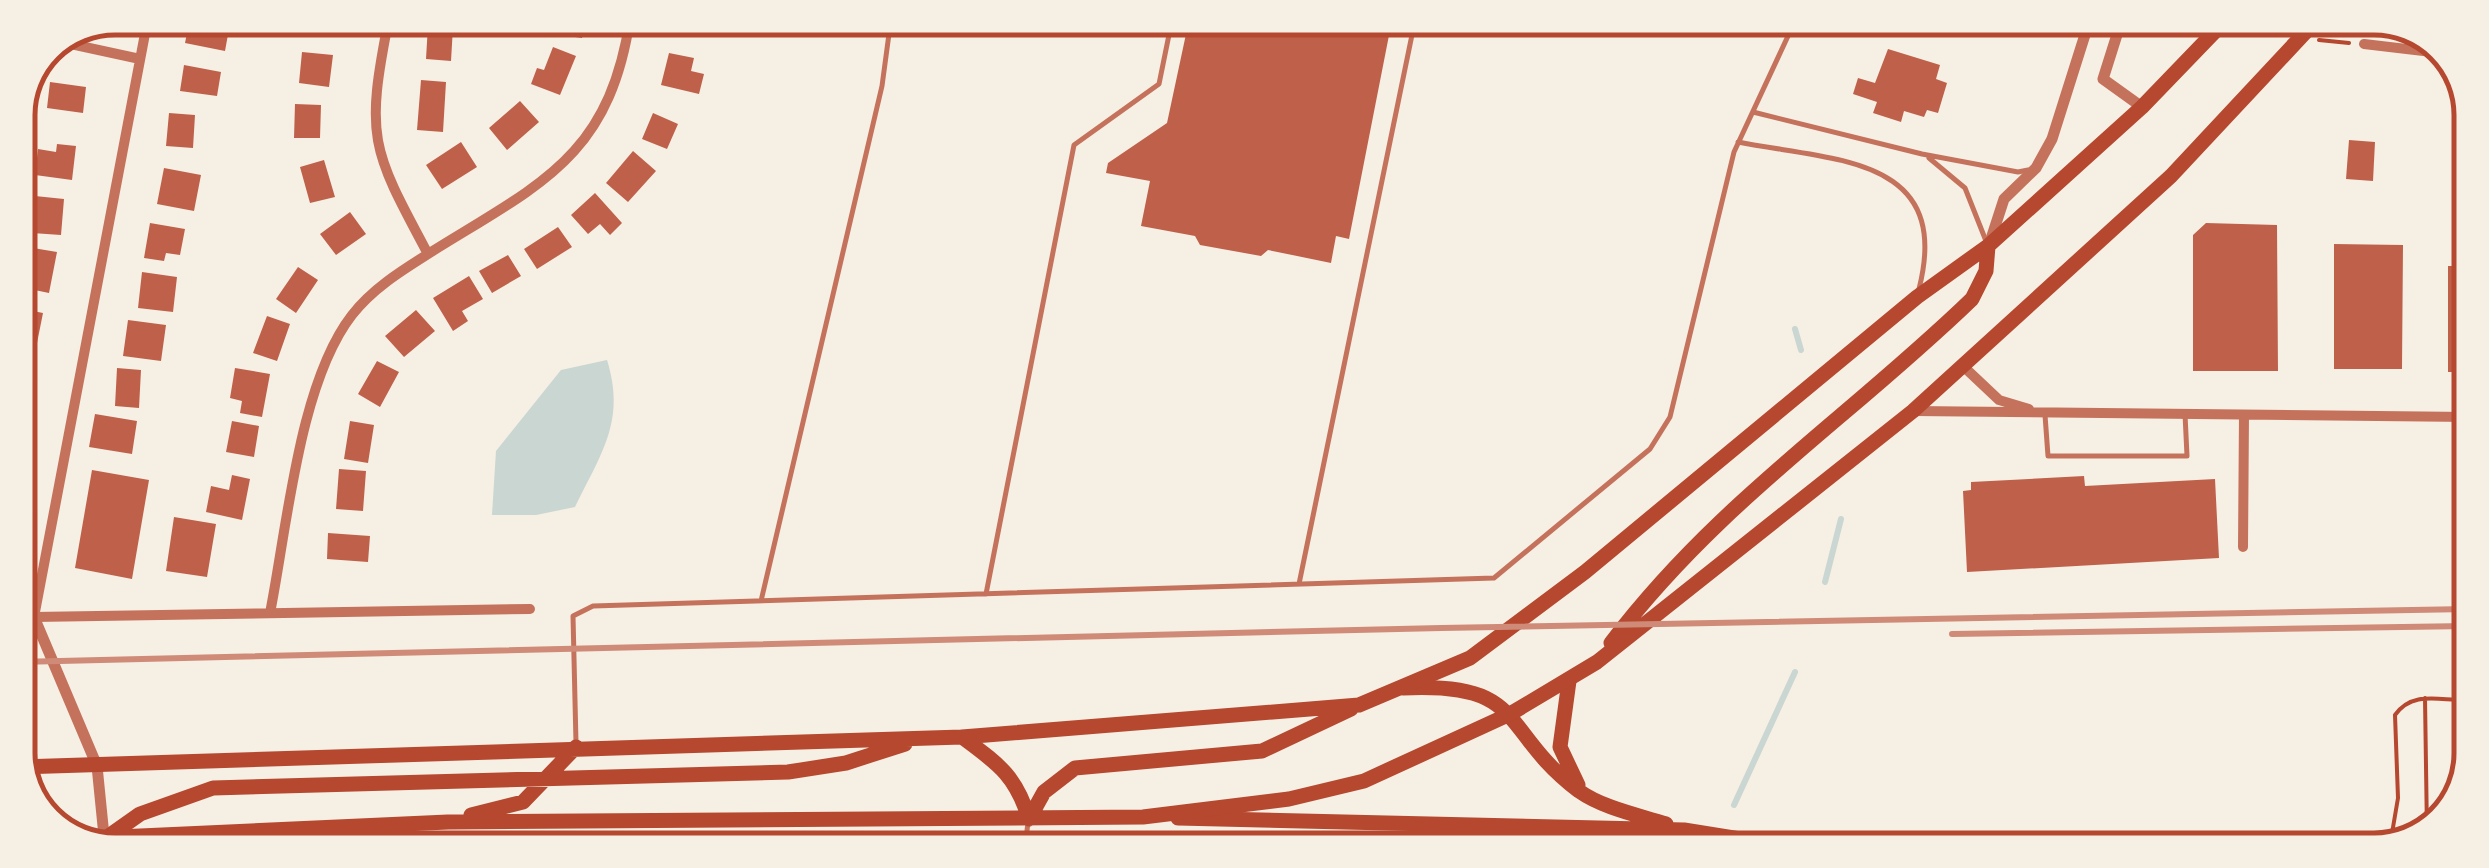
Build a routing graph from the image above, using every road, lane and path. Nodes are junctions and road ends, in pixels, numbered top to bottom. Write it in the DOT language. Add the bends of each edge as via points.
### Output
graph roads {
  1 [pos="145,35"];
  2 [pos="386,35"];
  3 [pos="627,35"];
  4 [pos="890,35"];
  5 [pos="1169,35"];
  6 [pos="1413,35"];
  7 [pos="1788,35"];
  8 [pos="2084,35"];
  9 [pos="2118,35"];
  10 [pos="2211,35"];
  11 [pos="2304,35"];
  12 [pos="2300,39"];
  13 [pos="2364,44"];
  14 [pos="76,45"];
  15 [pos="2422,51"];
  16 [pos="140,59"];
  17 [pos="2142,107"];
  18 [pos="1752,112"];
  19 [pos="1738,142"];
  20 [pos="1922,154"];
  21 [pos="2036,168"];
  22 [pos="1988,246"];
  23 [pos="428,254"];
  24 [pos="1917,297"];
  25 [pos="1964,367"];
  26 [pos="1912,411"];
  27 [pos="2044,413"];
  28 [pos="2184,414"];
  29 [pos="2244,415"];
  30 [pos="2454,417"];
  31 [pos="2243,546"];
  32 [pos="1299,584"];
  33 [pos="986,594"];
  34 [pos="761,601"];
  35 [pos="530,609"];
  36 [pos="35,613"];
  37 [pos="270,613"];
  38 [pos="35,618"];
  39 [pos="35,620"];
  40 [pos="1597,662"];
  41 [pos="1569,681"];
  42 [pos="1396,689"];
  43 [pos="2425,698"];
  44 [pos="2454,699"];
  45 [pos="1359,705"];
  46 [pos="1510,714"];
  47 [pos="962,737"];
  48 [pos="924,738"];
  49 [pos="576,747"];
  50 [pos="96,766"];
  51 [pos="37,767"];
  52 [pos="546,779"];
  53 [pos="1582,793"];
  54 [pos="2427,813"];
  55 [pos="1143,817"];
  56 [pos="1029,819"];
  57 [pos="448,822"];
  58 [pos="1684,830"];
  59 [pos="2392,831"];
  60 [pos="104,832"];
  61 [pos="116,833"];
  62 [pos="317,833"];
  63 [pos="1027,833"];
  64 [pos="1703,833"];
  1 -- 16 [label="street"];
  2 -- 23 [label="street" via="376,85 376,146"];
  3 -- 23 [label="street" via="610,103 586,141 554,174"];
  4 -- 34 [label="lane"];
  5 -- 33 [label="lane" via="1159,84 1074,145"];
  6 -- 32 [label="lane"];
  7 -- 18 [label="lane"];
  8 -- 21 [label="street" via="2052,139"];
  9 -- 17 [label="street" via="2104,79"];
  10 -- 17 [label="main road"];
  11 -- 12 [label="main road"];
  12 -- 13 [label="path"];
  12 -- 25 [label="main road" via="2172,176"];
  13 -- 15 [label="street"];
  14 -- 16 [label="street"];
  16 -- 36 [label="street"];
  17 -- 22 [label="main road"];
  18 -- 19 [label="lane"];
  18 -- 20 [label="lane"];
  19 -- 24 [label="lane" via="1873,169 1902,185 1926,230"];
  19 -- 32 [label="lane" via="1670,417 1650,449 1494,578"];
  20 -- 21 [label="lane" via="2018,172"];
  20 -- 22 [label="lane" via="1966,188"];
  21 -- 22 [label="street" via="2004,200"];
  22 -- 24 [label="main road"];
  22 -- 40 [label="main road" via="1986,271 1972,299 1683,554"];
  23 -- 37 [label="street" via="370,295 330,349 313,397"];
  24 -- 42 [label="main road" via="1556,594 1470,658"];
  25 -- 26 [label="main road"];
  25 -- 27 [label="street" via="1999,400"];
  26 -- 27 [label="street"];
  26 -- 40 [label="main road"];
  27 -- 28 [label="street"];
  27 -- 28 [label="lane" via="2048,456 2187,456"];
  28 -- 29 [label="street"];
  29 -- 30 [label="street"];
  29 -- 31 [label="street"];
  32 -- 33 [label="lane"];
  33 -- 34 [label="lane"];
  34 -- 49 [label="lane" via="593,606 573,616"];
  35 -- 37 [label="street"];
  37 -- 38 [label="street"];
  39 -- 50 [label="street"];
  40 -- 41 [label="main road"];
  41 -- 46 [label="main road"];
  41 -- 53 [label="main road" via="1560,747"];
  42 -- 45 [label="main road"];
  42 -- 46 [label="main road" via="1469,690"];
  43 -- 44 [label="path"];
  43 -- 54 [label="path"];
  43 -- 59 [label="path" via="2403,704 2395,715"];
  45 -- 47 [label="main road"];
  45 -- 56 [label="main road" via="1262,751 1075,768 1044,792"];
  46 -- 53 [label="main road" via="1545,761"];
  46 -- 55 [label="main road" via="1364,781 1289,799"];
  47 -- 48 [label="main road"];
  47 -- 56 [label="main road" via="1019,787"];
  48 -- 49 [label="main road"];
  48 -- 52 [label="main road" via="846,763 788,772"];
  49 -- 50 [label="main road"];
  49 -- 52 [label="main road"];
  50 -- 51 [label="main road"];
  50 -- 60 [label="street"];
  52 -- 57 [label="main road" via="523,802"];
  52 -- 61 [label="main road" via="213,788 140,814"];
  53 -- 58 [label="main road"];
  55 -- 56 [label="main road"];
  55 -- 58 [label="main road"];
  56 -- 57 [label="main road"];
  56 -- 63 [label="lane"];
  57 -- 62 [label="main road"];
  58 -- 64 [label="main road"];
}
